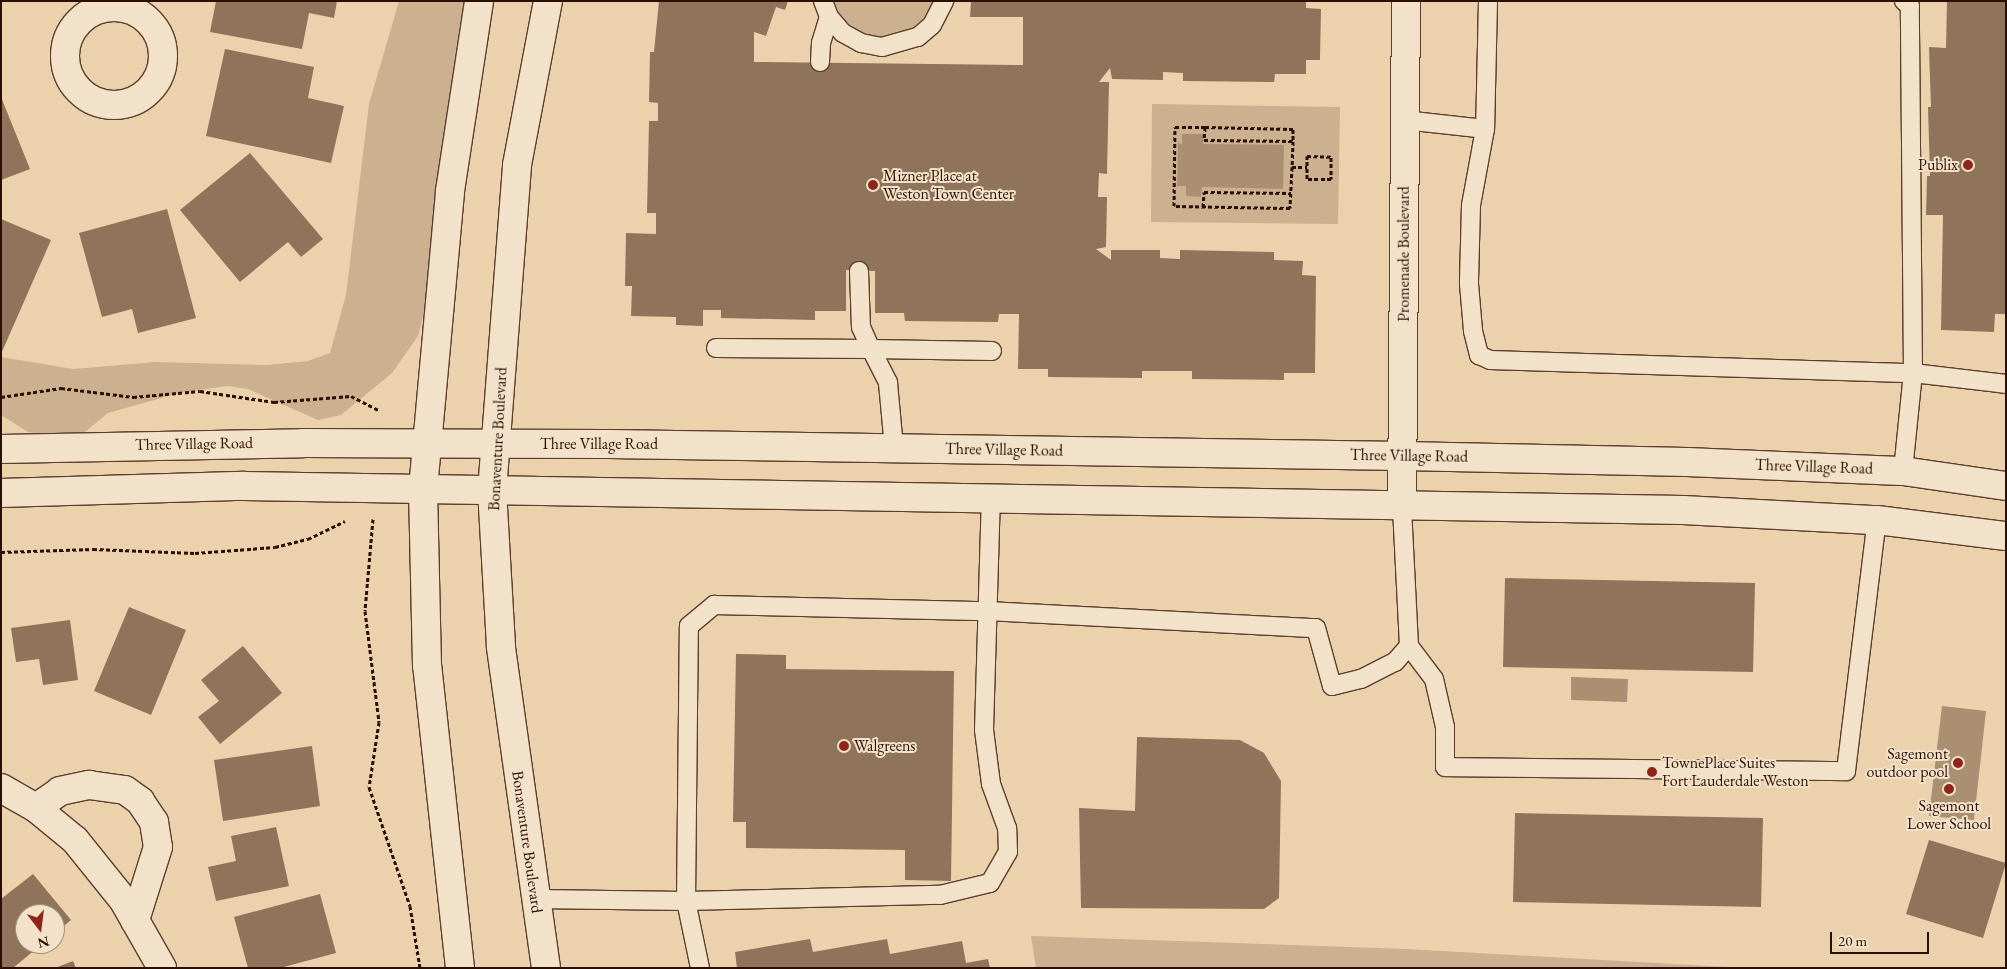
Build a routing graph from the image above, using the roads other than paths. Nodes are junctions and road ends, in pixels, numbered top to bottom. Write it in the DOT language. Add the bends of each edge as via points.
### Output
graph roads {
  1 [pos="479,1"];
  2 [pos="548,1"];
  3 [pos="944,1"];
  4 [pos="1406,1"];
  5 [pos="1488,1"];
  6 [pos="1904,1"];
  7 [pos="826,9"];
  8 [pos="820,62"];
  9 [pos="1404,120"];
  10 [pos="1485,129"];
  11 [pos="859,271"];
  12 [pos="716,348"];
  13 [pos="871,349"];
  14 [pos="992,351"];
  15 [pos="1913,373"];
  16 [pos="2006,384"];
  17 [pos="427,444"];
  18 [pos="495,444"];
  19 [pos="894,448"];
  20 [pos="1,449"];
  21 [pos="1403,456"];
  22 [pos="1903,471"];
  23 [pos="2006,486"];
  24 [pos="423,489"];
  25 [pos="492,491"];
  26 [pos="1,494"];
  27 [pos="991,499"];
  28 [pos="1402,506"];
  29 [pos="1877,520"];
  30 [pos="2006,536"];
  31 [pos="986,611"];
  32 [pos="1409,646"];
  33 [pos="1,788"];
  34 [pos="36,808"];
  35 [pos="535,899"];
  36 [pos="686,901"];
  37 [pos="135,920"];
  38 [pos="162,968"];
  39 [pos="460,968"];
  40 [pos="546,968"];
  41 [pos="700,968"];
  1 -- 17 [label="street" via="450,191"];
  2 -- 18 [label="street, Bonaventure Boulevard" via="517,165"];
  3 -- 7 [label="lane" via="932,24 918,37 882,47 861,43 843,33"];
  4 -- 9 [label="street, Promenade Boulevard"];
  5 -- 10 [label="lane"];
  6 -- 15 [label="lane" via="1910,6"];
  7 -- 8 [label="lane"];
  9 -- 10 [label="lane"];
  9 -- 21 [label="street, Promenade Boulevard"];
  10 -- 15 [label="lane" via="1471,205 1470,284 1476,350 1490,360"];
  11 -- 13 [label="lane" via="862,326"];
  12 -- 13 [label="lane"];
  13 -- 14 [label="lane"];
  13 -- 19 [label="lane" via="888,383"];
  15 -- 16 [label="lane"];
  15 -- 22 [label="lane"];
  17 -- 18 [label="street, Three Village Road"];
  17 -- 20 [label="street, Three Village Road"];
  17 -- 24 [label="street"];
  18 -- 19 [label="street, Three Village Road"];
  18 -- 25 [label="street, Bonaventure Boulevard"];
  19 -- 21 [label="street, Three Village Road"];
  21 -- 22 [label="street, Three Village Road" via="1687,462"];
  21 -- 28 [label="street, Promenade Boulevard"];
  22 -- 23 [label="street, Three Village Road"];
  24 -- 25 [label="street"];
  24 -- 26 [label="street" via="244,486"];
  24 -- 39 [label="street" via="427,666"];
  25 -- 27 [label="street"];
  25 -- 35 [label="street, Bonaventure Boulevard" via="501,646"];
  27 -- 28 [label="street"];
  27 -- 31 [label="lane"];
  28 -- 29 [label="street" via="1683,510"];
  28 -- 32 [label="lane"];
  29 -- 30 [label="street"];
  29 -- 32 [label="lane" via="1846,771 1445,767 1445,727 1434,679"];
  31 -- 32 [label="lane" via="1316,628 1332,686 1361,679 1395,662"];
  31 -- 36 [label="lane" via="714,605 689,626"];
  31 -- 36 [label="lane" via="984,730 991,784 1007,828 1008,852 990,883 940,895"];
  33 -- 34 [label="street"];
  34 -- 37 [label="street" via="75,840 124,901"];
  34 -- 37 [label="street" via="60,791 90,785 125,790 140,801 154,822 158,847"];
  35 -- 36 [label="lane"];
  35 -- 40 [label="street, Bonaventure Boulevard"];
  36 -- 41 [label="lane"];
  37 -- 38 [label="street"];
}
